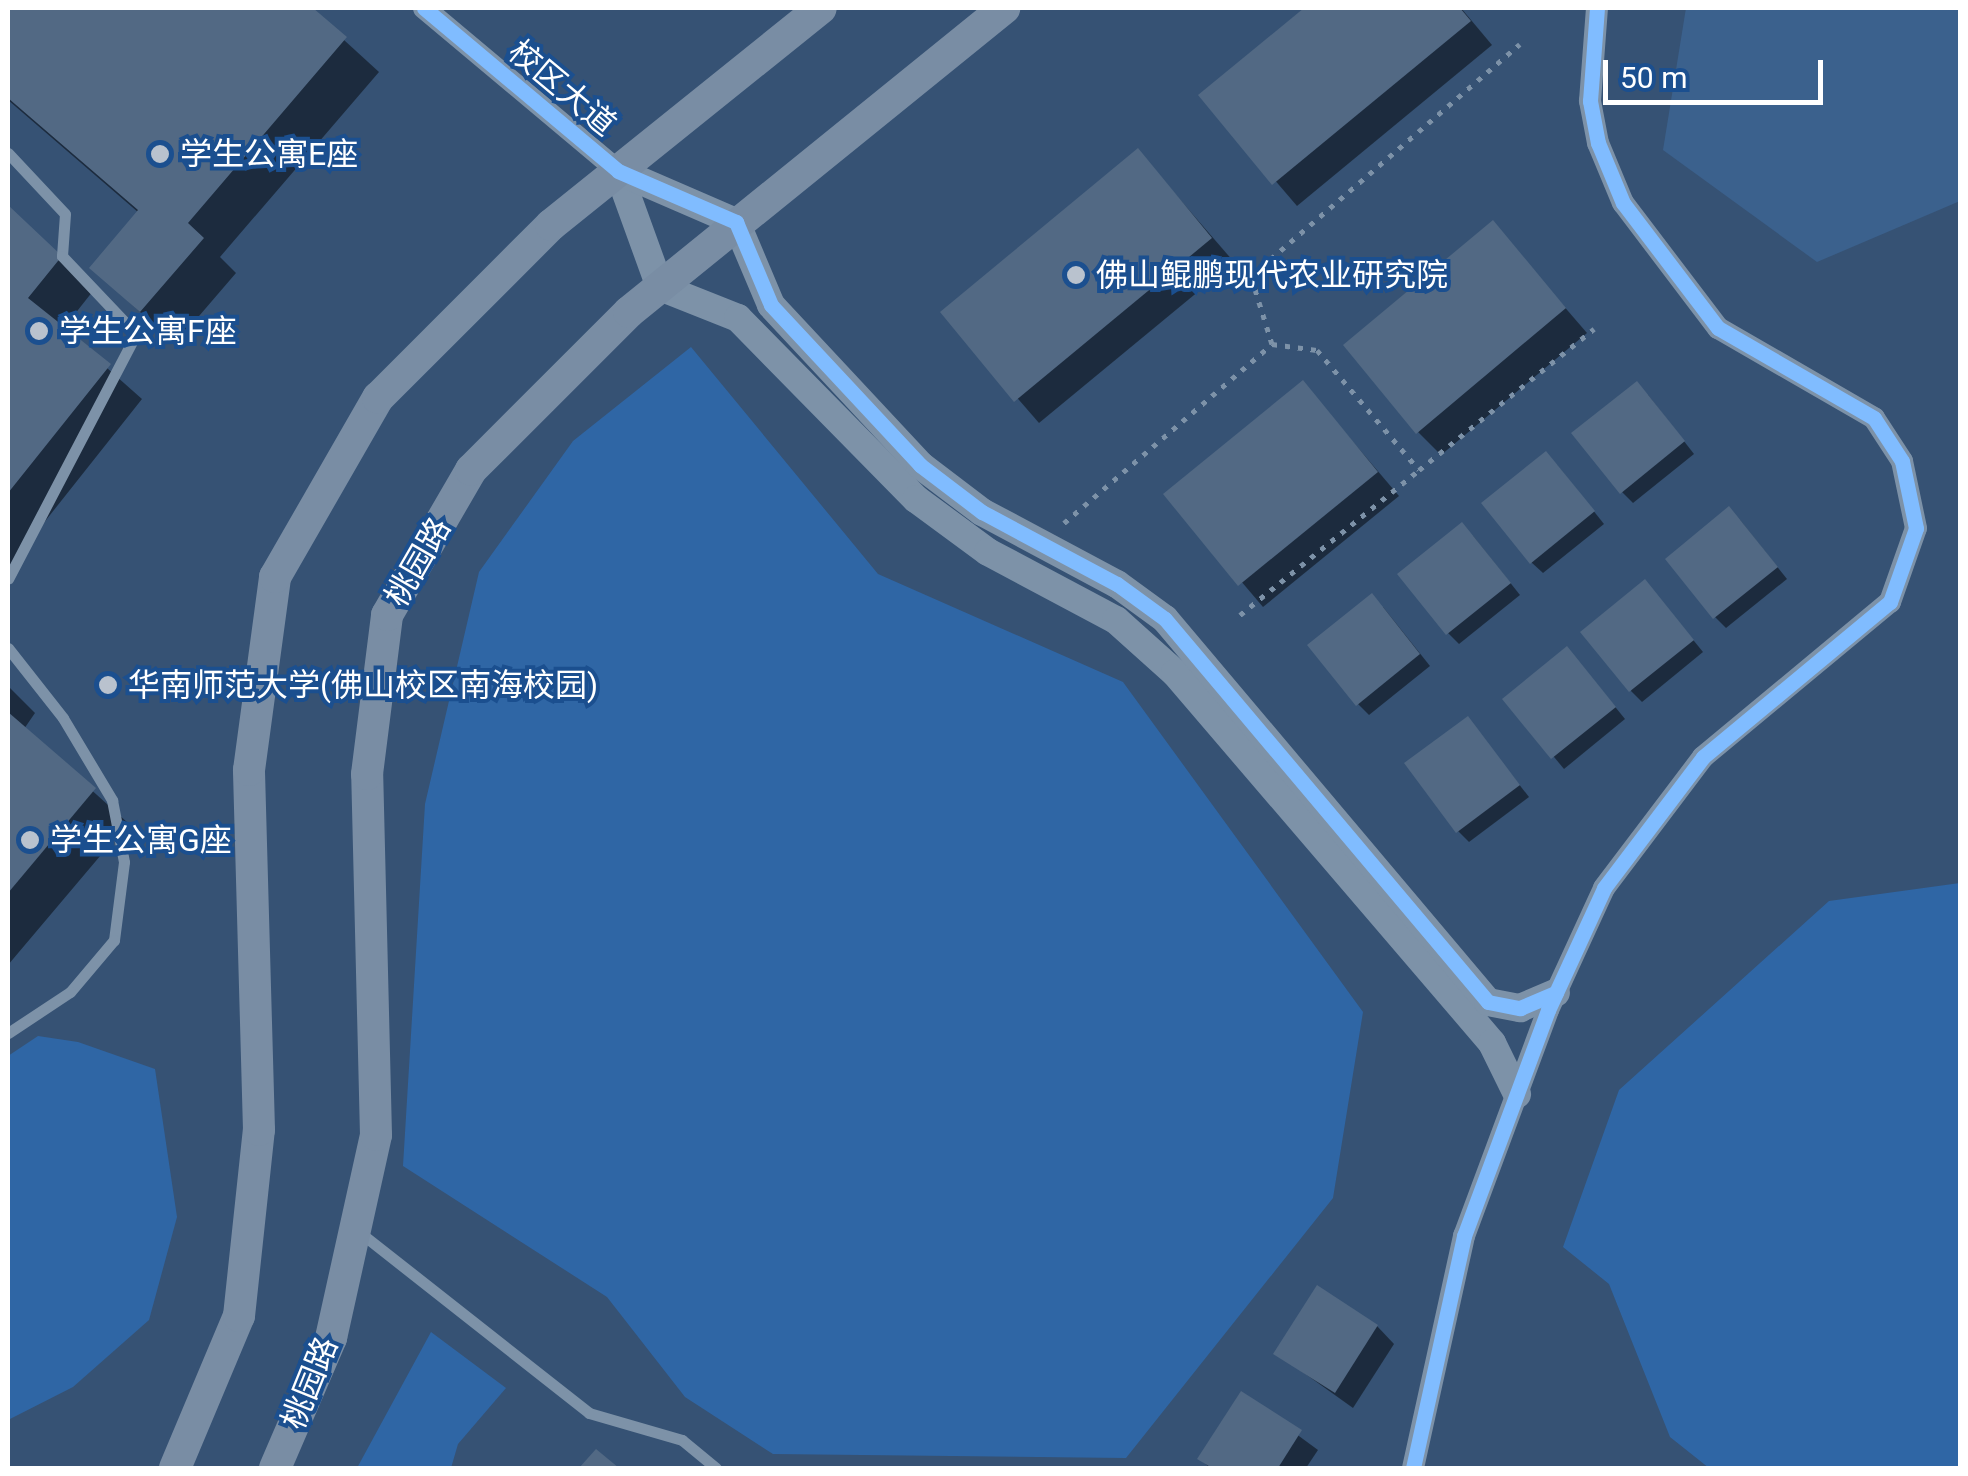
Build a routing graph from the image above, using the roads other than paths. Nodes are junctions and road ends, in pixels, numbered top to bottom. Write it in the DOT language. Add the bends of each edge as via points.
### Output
graph roads {
  1 [pos="424,8"];
  2 [pos="821,8"];
  3 [pos="1004,8"];
  4 [pos="1597,8"];
  5 [pos="8,152"];
  6 [pos="618,172"];
  7 [pos="736,222"];
  8 [pos="660,287"];
  9 [pos="8,578"];
  10 [pos="8,648"];
  11 [pos="1556,993"];
  12 [pos="8,1033"];
  13 [pos="1517,1094"];
  14 [pos="355,1228"];
  15 [pos="175,1468"];
  16 [pos="275,1468"];
  17 [pos="716,1468"];
  18 [pos="1413,1468"];
  1 -- 6 [label="street, 校区大道"];
  2 -- 6 [label="main road"];
  3 -- 7 [label="main road, 桃园路"];
  4 -- 11 [label="street" via="1590,101 1598,144 1623,203 1718,328 1874,418 1902,460 1916,528 1890,602 1738,726 1646,825 1604,888"];
  5 -- 9 [label="lane" via="65,214 62,256 136,334"];
  6 -- 7 [label="street"];
  6 -- 8 [label="street"];
  6 -- 15 [label="main road" via="551,225 378,398 274,577 250,770 259,1130 239,1316"];
  7 -- 8 [label="main road, 桃园路"];
  7 -- 11 [label="street" via="772,305 920,465 982,512 1117,584 1176,631 1488,1002 1520,1008"];
  8 -- 13 [label="street" via="738,318 916,499 988,552 1116,620 1175,673 1492,1044"];
  8 -- 14 [label="main road, 桃园路" via="471,470 387,615 367,774 376,1136"];
  10 -- 12 [label="lane" via="64,718 112,800 124,862 114,940 70,992"];
  11 -- 13 [label="street"];
  13 -- 18 [label="street" via="1464,1236"];
  14 -- 16 [label="main road, 桃园路" via="330,1338"];
  14 -- 17 [label="lane" via="589,1413 682,1440"];
}
